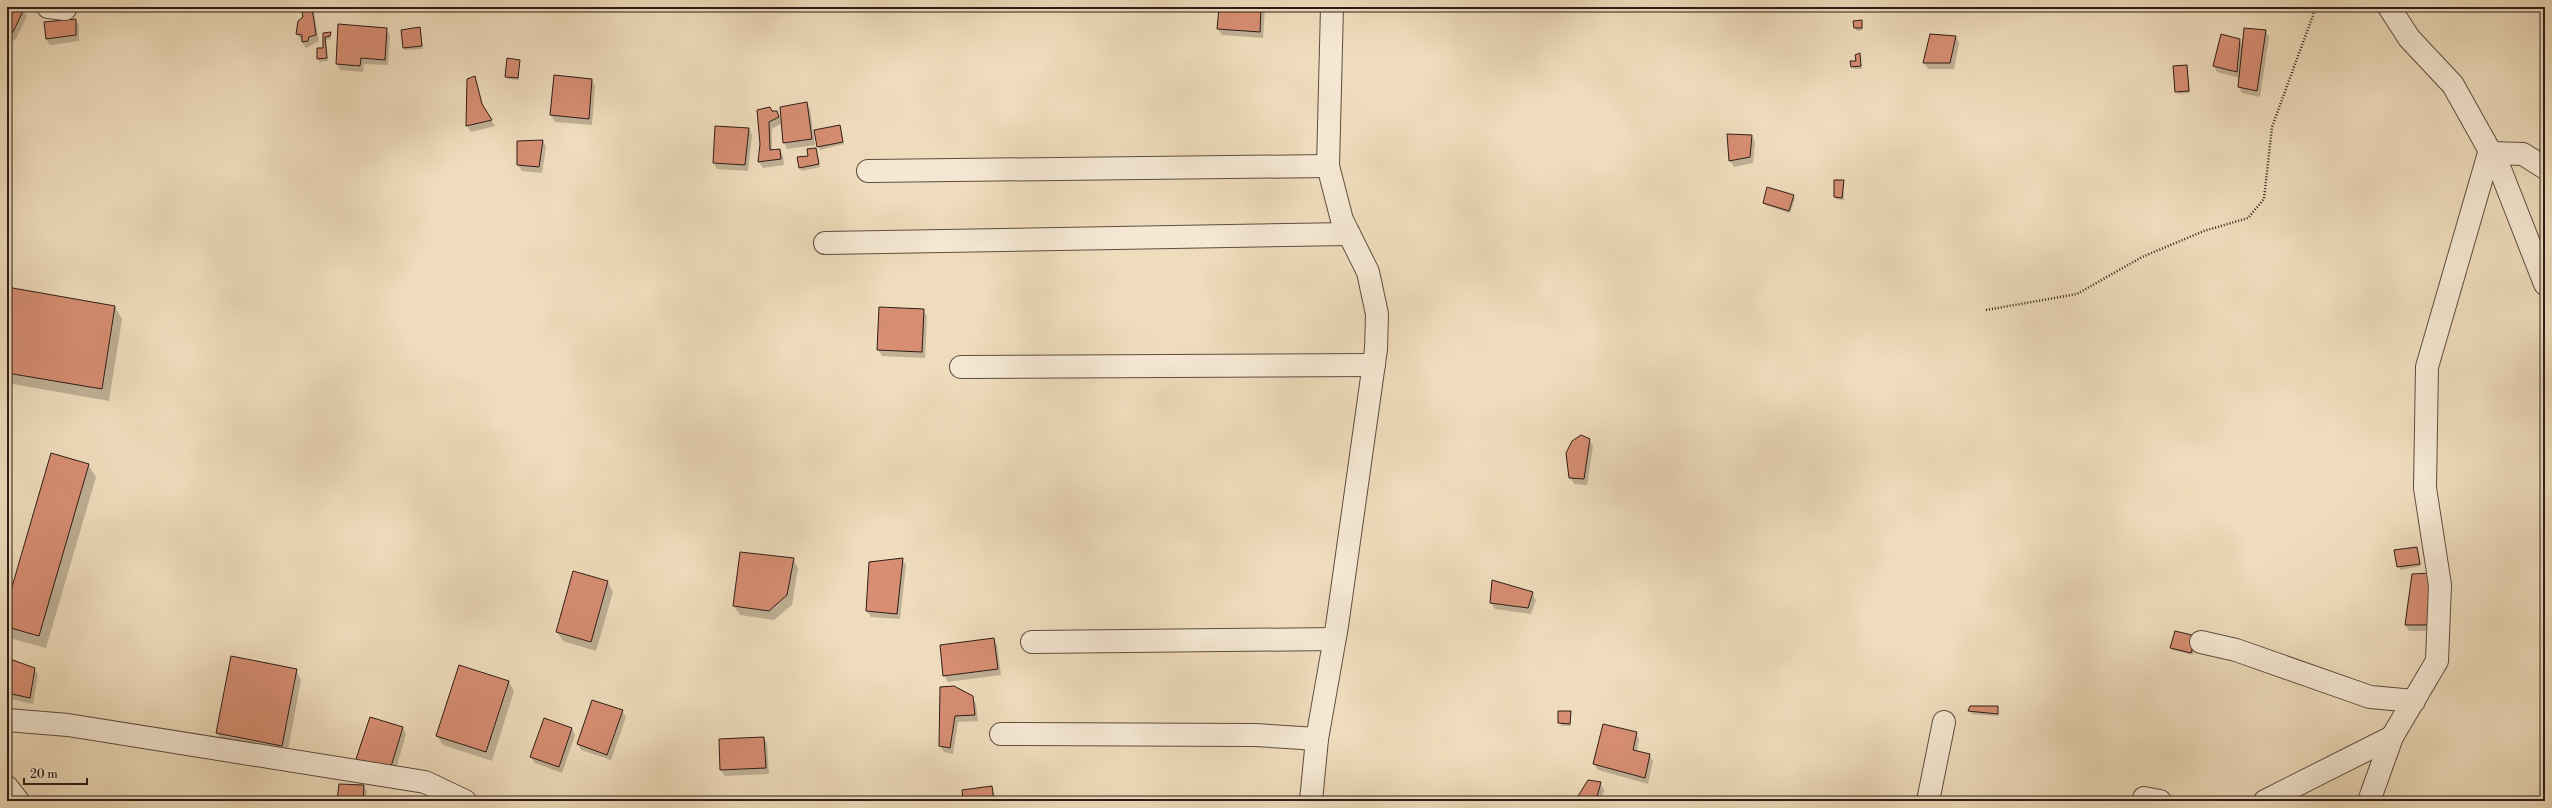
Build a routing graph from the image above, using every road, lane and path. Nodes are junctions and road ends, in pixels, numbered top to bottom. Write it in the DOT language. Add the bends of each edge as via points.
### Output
graph roads {
  1 [pos="1332,7"];
  2 [pos="2316,7"];
  3 [pos="2390,7"];
  4 [pos="2489,153"];
  5 [pos="1328,166"];
  6 [pos="2545,168"];
  7 [pos="868,171"];
  8 [pos="1349,234"];
  9 [pos="825,243"];
  10 [pos="2545,284"];
  11 [pos="1986,310"];
  12 [pos="1374,365"];
  13 [pos="961,367"];
  14 [pos="1334,639"];
  15 [pos="1032,642"];
  16 [pos="2201,642"];
  17 [pos="2414,701"];
  18 [pos="7,720"];
  19 [pos="1944,722"];
  20 [pos="1001,734"];
  21 [pos="2392,736"];
  22 [pos="1317,740"];
  23 [pos="7,787"];
  24 [pos="18,801"];
  25 [pos="465,801"];
  26 [pos="1311,801"];
  27 [pos="1928,801"];
  28 [pos="2265,801"];
  29 [pos="2369,801"];
  1 -- 5 [label="street"];
  2 -- 11 [label="path" via="2272,128 2264,199 2248,218 2204,230 2142,257 2077,294"];
  3 -- 4 [label="street" via="2409,38 2454,85"];
  4 -- 6 [label="street" via="2523,154"];
  4 -- 10 [label="street" via="2500,169"];
  4 -- 17 [label="street" via="2427,367 2425,488 2440,585 2438,646 2437,661"];
  5 -- 7 [label="street"];
  5 -- 8 [label="street" via="1342,220"];
  8 -- 9 [label="street"];
  8 -- 12 [label="street" via="1368,272 1377,314"];
  12 -- 13 [label="street"];
  12 -- 14 [label="street"];
  14 -- 15 [label="street"];
  14 -- 22 [label="street"];
  16 -- 17 [label="street" via="2236,650 2370,697"];
  17 -- 21 [label="street"];
  18 -- 25 [label="street" via="68,725 425,782"];
  19 -- 27 [label="street"];
  20 -- 22 [label="street" via="1255,735"];
  21 -- 28 [label="street"];
  21 -- 29 [label="street"];
  22 -- 26 [label="street"];
  23 -- 24 [label="street"];
}
